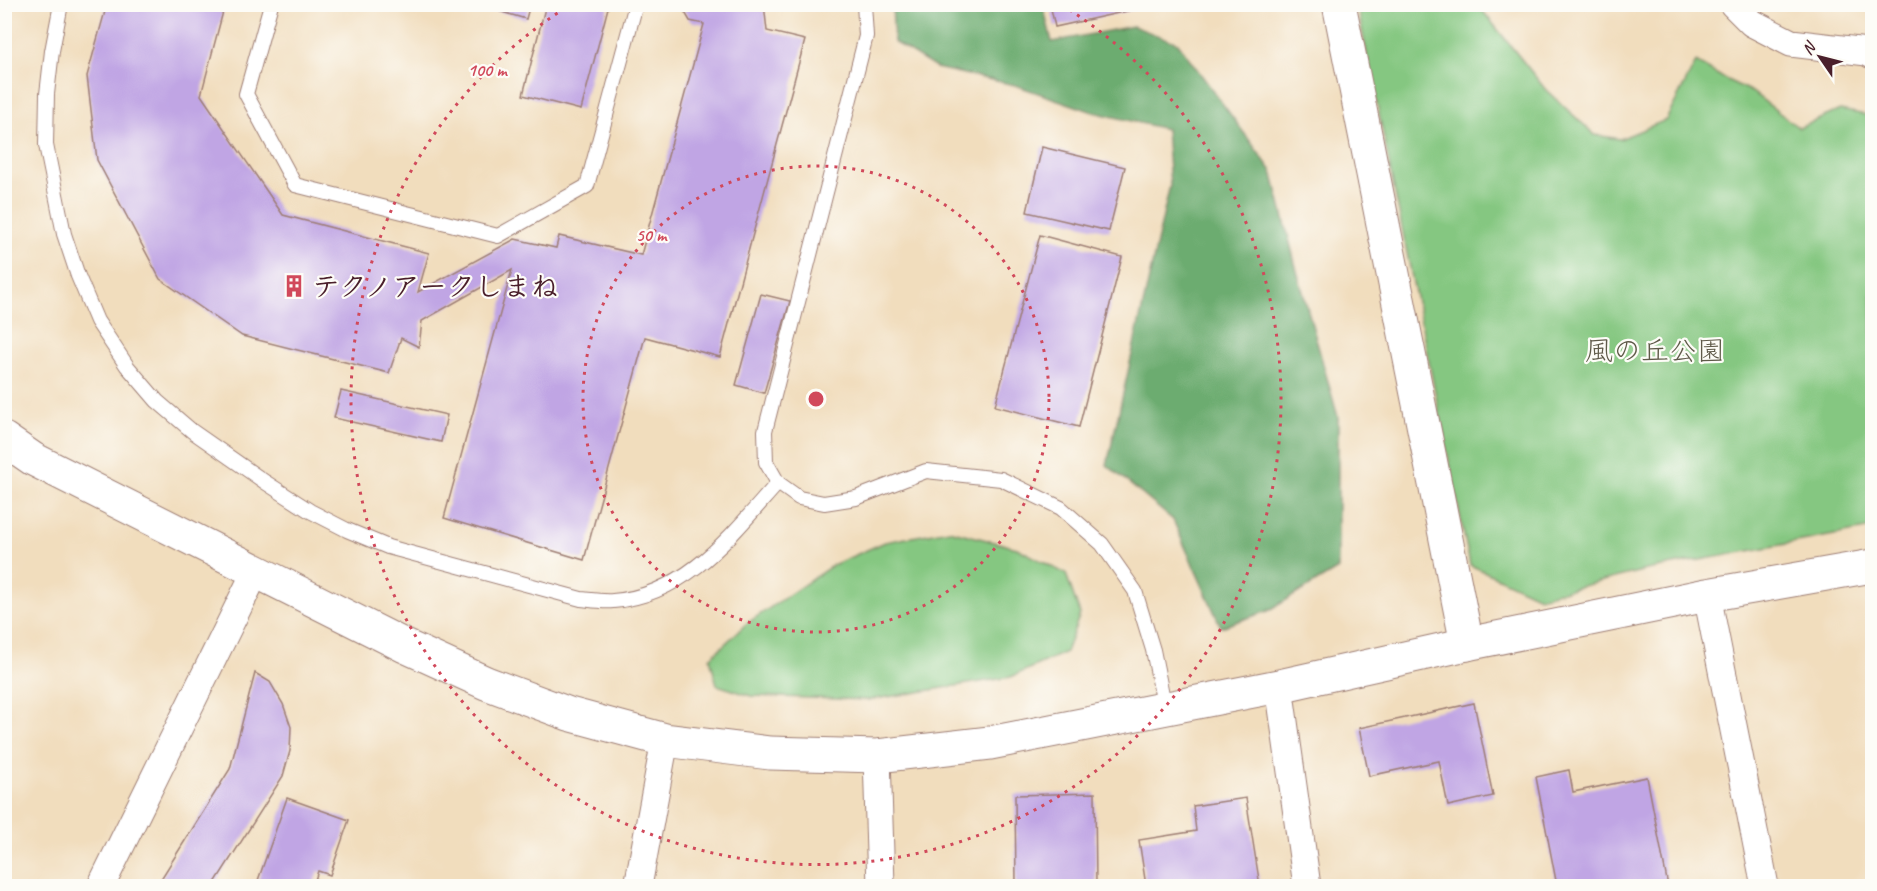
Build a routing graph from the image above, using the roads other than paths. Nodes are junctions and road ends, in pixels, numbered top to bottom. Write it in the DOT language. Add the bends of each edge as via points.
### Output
graph roads {
  1 [pos="61,4"];
  2 [pos="271,4"];
  3 [pos="636,4"];
  4 [pos="864,4"];
  5 [pos="1339,4"];
  6 [pos="1733,4"];
  7 [pos="1872,55"];
  8 [pos="4,439"];
  9 [pos="778,483"];
  10 [pos="1872,566"];
  11 [pos="256,570"];
  12 [pos="1707,595"];
  13 [pos="1467,644"];
  14 [pos="1279,686"];
  15 [pos="1165,709"];
  16 [pos="665,740"];
  17 [pos="877,756"];
  18 [pos="101,886"];
  19 [pos="638,886"];
  20 [pos="881,886"];
  21 [pos="1307,886"];
  22 [pos="1766,886"];
  1 -- 9 [label="lane" via="48,84 46,145 64,234 97,321 157,401 265,482 310,511 388,547 581,599 611,601 639,597 692,572 714,554"];
  2 -- 3 [label="lane" via="246,94 295,185 498,236 587,186"];
  4 -- 9 [label="lane" via="866,36 857,75 765,431 766,462"];
  5 -- 13 [label="street"];
  6 -- 7 [label="street" via="1752,23 1791,43"];
  8 -- 11 [label="street" via="33,459"];
  9 -- 15 [label="lane" via="799,498 824,502 856,498 926,471 1001,479 1061,508 1102,544 1135,591"];
  10 -- 12 [label="street"];
  11 -- 16 [label="street" via="486,683 569,714"];
  11 -- 18 [label="street"];
  12 -- 13 [label="street"];
  12 -- 22 [label="street"];
  13 -- 14 [label="street"];
  14 -- 15 [label="street"];
  14 -- 21 [label="street"];
  15 -- 17 [label="street" via="990,743"];
  16 -- 17 [label="street" via="770,753"];
  16 -- 19 [label="street"];
  17 -- 20 [label="street"];
}
